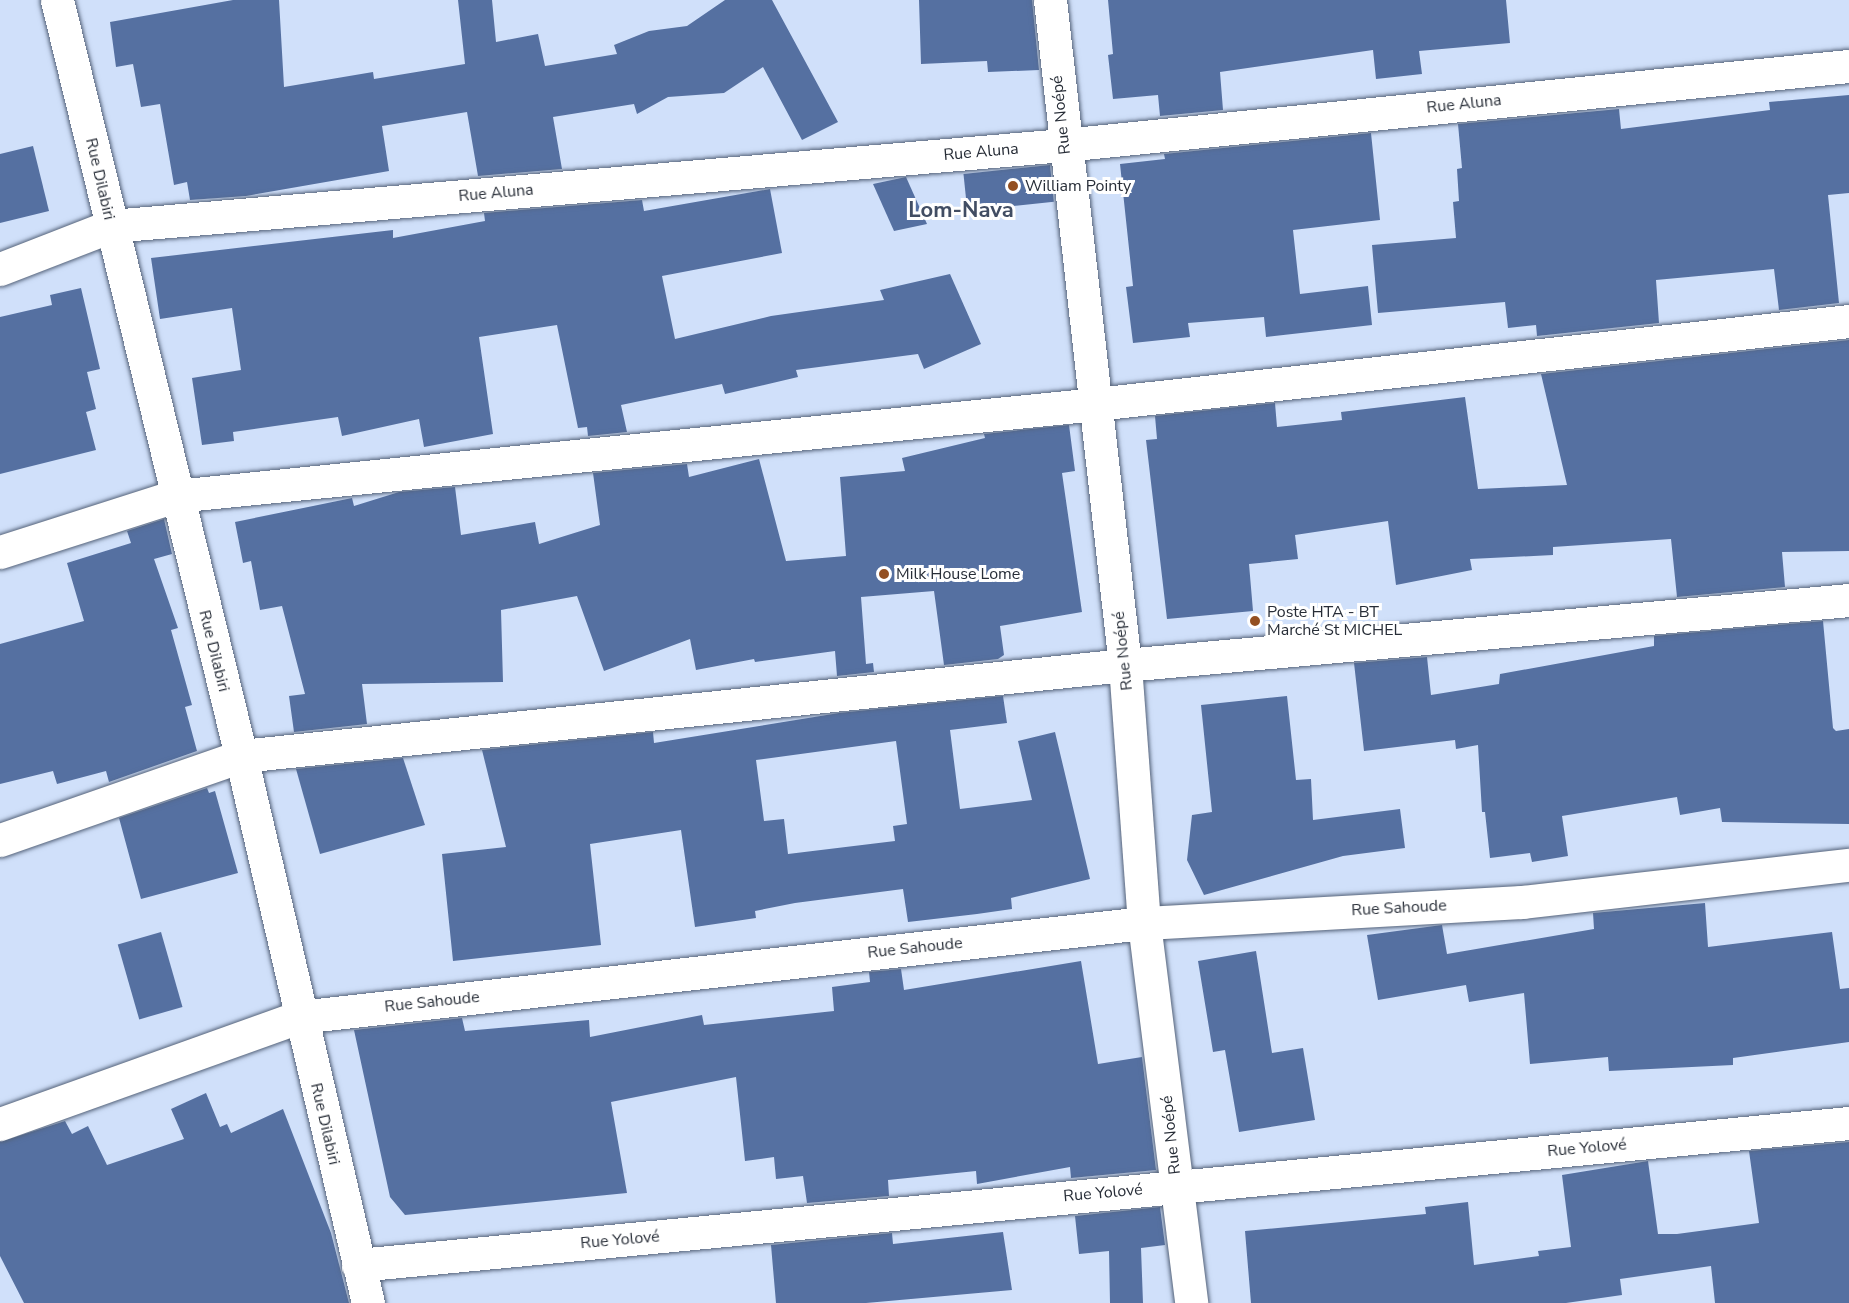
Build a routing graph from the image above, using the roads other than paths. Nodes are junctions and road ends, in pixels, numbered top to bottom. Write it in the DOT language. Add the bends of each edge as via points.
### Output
graph roads {
  1 [pos="57,0"];
  2 [pos="1050,0"];
  3 [pos="1849,66"];
  4 [pos="1064,145"];
  5 [pos="111,226"];
  6 [pos="0,268"];
  7 [pos="1849,321"];
  8 [pos="1096,404"];
  9 [pos="175,496"];
  10 [pos="0,552"];
  11 [pos="1849,600"];
  12 [pos="1125,665"];
  13 [pos="241,756"];
  14 [pos="0,840"];
  15 [pos="1849,866"];
  16 [pos="1144,923"];
  17 [pos="299,1017"];
  18 [pos="1849,1123"];
  19 [pos="0,1124"];
  20 [pos="1176,1186"];
  21 [pos="358,1265"];
  22 [pos="368,1303"];
  23 [pos="1191,1303"];
  1 -- 5 [label="street, Rue Dilabiri"];
  2 -- 4 [label="street, Rue Noépé"];
  3 -- 4 [label="street, Rue Aluna"];
  4 -- 5 [label="street, Rue Aluna"];
  4 -- 8 [label="street, Rue Noépé"];
  5 -- 6 [label="street, Rue Aluna"];
  5 -- 9 [label="street, Rue Dilabiri"];
  7 -- 8 [label="street"];
  8 -- 9 [label="street"];
  8 -- 12 [label="street, Rue Noépé"];
  9 -- 10 [label="street"];
  9 -- 13 [label="street, Rue Dilabiri"];
  11 -- 12 [label="street"];
  12 -- 13 [label="street"];
  12 -- 16 [label="street, Rue Noépé"];
  13 -- 14 [label="street"];
  13 -- 17 [label="street, Rue Dilabiri"];
  15 -- 16 [label="street, Rue Sahoude" via="1522,902"];
  16 -- 17 [label="street, Rue Sahoude"];
  16 -- 20 [label="street, Rue Noépé"];
  17 -- 19 [label="street, Rue Sahoude"];
  17 -- 21 [label="street, Rue Dilabiri"];
  18 -- 20 [label="street, Rue Yolové"];
  20 -- 21 [label="street, Rue Yolové"];
  20 -- 23 [label="street, Rue Noépé"];
  21 -- 22 [label="street, Rue Dilabiri"];
}
